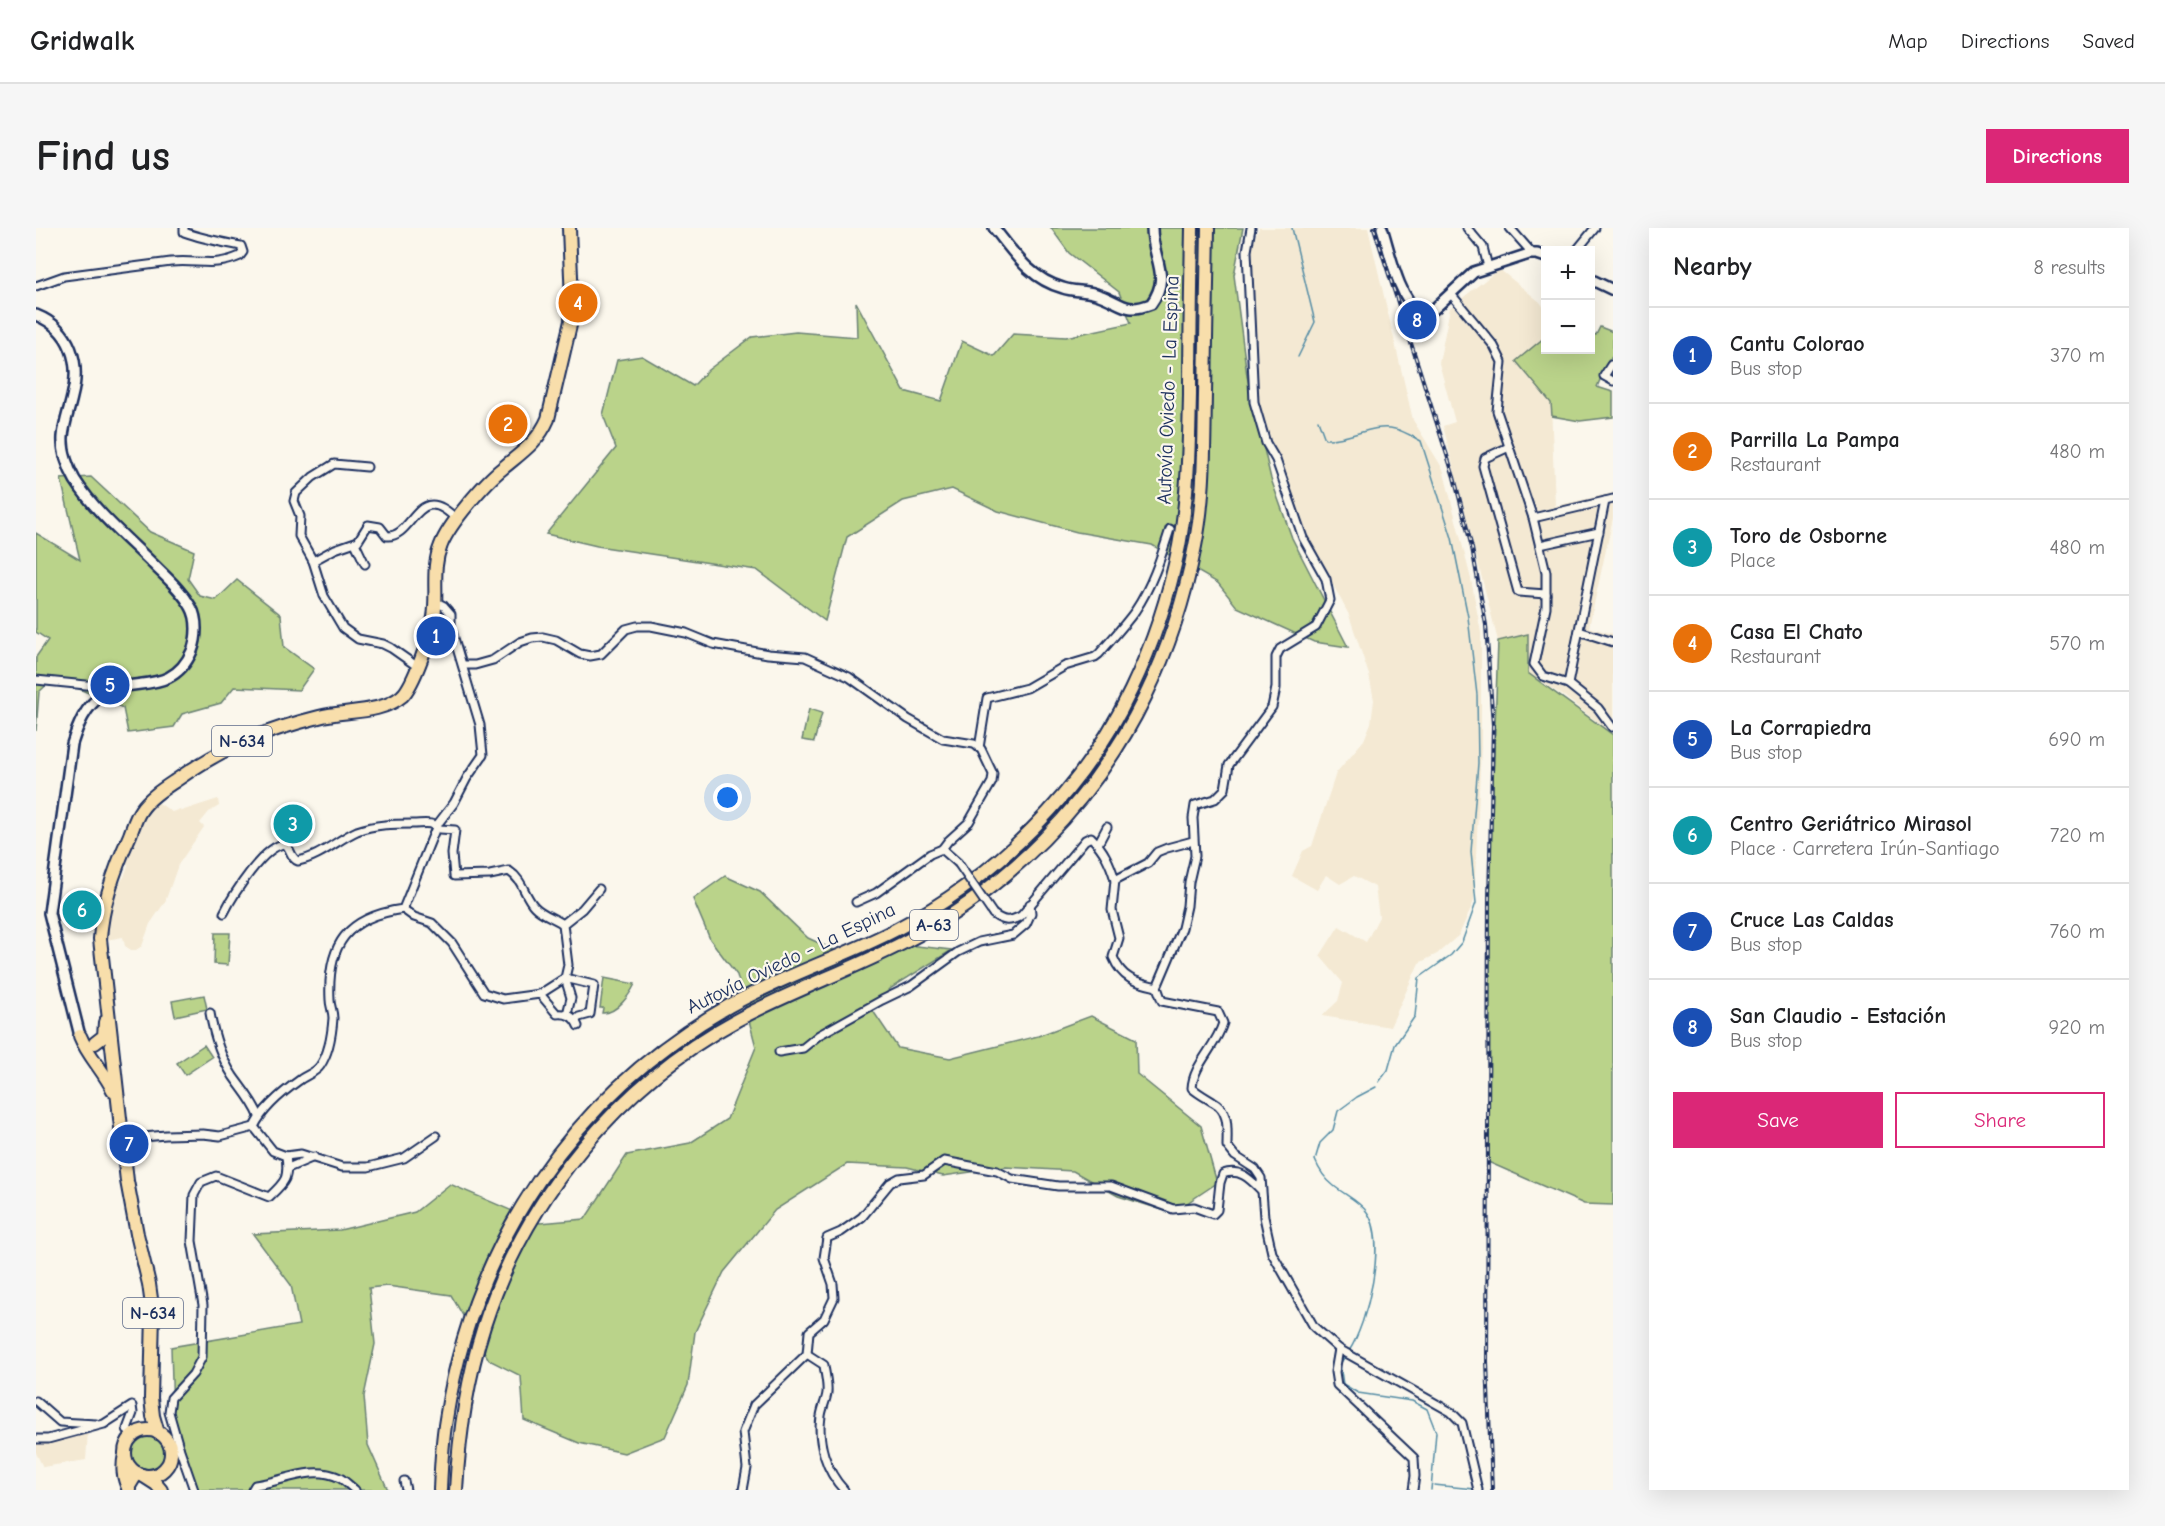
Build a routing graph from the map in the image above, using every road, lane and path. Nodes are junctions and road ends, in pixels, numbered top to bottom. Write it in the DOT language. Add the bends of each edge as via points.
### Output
graph roads {
  1 [pos="184,228"];
  2 [pos="569,228"];
  3 [pos="994,228"];
  4 [pos="1152,228"];
  5 [pos="1192,228"];
  6 [pos="1208,228"];
  7 [pos="1251,228"];
  8 [pos="1382,228"];
  9 [pos="1467,228"];
  10 [pos="1510,228"];
  11 [pos="1595,228"];
  12 [pos="1581,246"];
  13 [pos="1533,254"];
  14 [pos="1541,255"];
  15 [pos="1488,267"];
  16 [pos="1595,281"];
  17 [pos="36,286"];
  18 [pos="1613,290"];
  19 [pos="1451,294"];
  20 [pos="36,315"];
  21 [pos="1611,365"];
  22 [pos="1613,381"];
  23 [pos="1509,447"];
  24 [pos="367,467"];
  25 [pos="1609,500"];
  26 [pos="1533,518"];
  27 [pos="457,520"];
  28 [pos="1170,529"];
  29 [pos="1599,532"];
  30 [pos="355,543"];
  31 [pos="1540,545"];
  32 [pos="314,561"];
  33 [pos="365,564"];
  34 [pos="1546,594"];
  35 [pos="434,601"];
  36 [pos="431,628"];
  37 [pos="451,628"];
  38 [pos="1579,631"];
  39 [pos="1613,642"];
  40 [pos="463,664"];
  41 [pos="418,667"];
  42 [pos="36,680"];
  43 [pos="1568,684"];
  44 [pos="116,688"];
  45 [pos="1612,727"];
  46 [pos="979,748"];
  47 [pos="437,825"];
  48 [pos="1107,827"];
  49 [pos="1193,842"];
  50 [pos="1098,844"];
  51 [pos="942,849"];
  52 [pos="1115,880"];
  53 [pos="599,889"];
  54 [pos="856,902"];
  55 [pos="1030,904"];
  56 [pos="403,909"];
  57 [pos="224,913"];
  58 [pos="563,924"];
  59 [pos="565,978"];
  60 [pos="104,979"];
  61 [pos="1157,987"];
  62 [pos="540,994"];
  63 [pos="210,1013"];
  64 [pos="567,1014"];
  65 [pos="80,1036"];
  66 [pos="95,1043"];
  67 [pos="779,1052"];
  68 [pos="113,1053"];
  69 [pos="91,1056"];
  70 [pos="119,1114"];
  71 [pos="259,1116"];
  72 [pos="254,1127"];
  73 [pos="436,1136"];
  74 [pos="121,1139"];
  75 [pos="286,1156"];
  76 [pos="314,1157"];
  77 [pos="288,1168"];
  78 [pos="1261,1190"];
  79 [pos="1342,1350"];
  80 [pos="807,1354"];
  81 [pos="151,1398"];
  82 [pos="36,1401"];
  83 [pos="445,1420"];
  84 [pos="104,1424"];
  85 [pos="158,1433"];
  86 [pos="136,1434"];
  87 [pos="36,1439"];
  88 [pos="175,1448"];
  89 [pos="125,1454"];
  90 [pos="164,1469"];
  91 [pos="140,1474"];
  92 [pos="404,1481"];
  93 [pos="128,1489"];
  94 [pos="164,1490"];
  95 [pos="194,1490"];
  96 [pos="252,1490"];
  97 [pos="355,1490"];
  98 [pos="406,1490"];
  99 [pos="434,1490"];
  100 [pos="440,1490"];
  101 [pos="456,1490"];
  102 [pos="743,1490"];
  103 [pos="844,1490"];
  104 [pos="1413,1490"];
  105 [pos="1478,1490"];
  1 -- 17 [label="street" via="184,232 195,237 241,246 243,252 233,260 208,264 171,262 64,276"];
  2 -- 27 [label="highway, N-634" via="571,321 543,432 502,468"];
  3 -- 4 [label="street" via="1036,276 1065,289 1096,293 1131,310 1151,304 1161,288"];
  5 -- 83 [label="highway, Autovía Oviedo - La Espina / A-63" via="1188,457 1179,545 1151,645 1106,737 1038,823 952,897 894,930 731,1005 687,1032 603,1100 564,1144 526,1197 502,1241 469,1319"];
  6 -- 101 [label="highway, Autovía Oviedo - La Espina / A-63" via="1204,455 1196,544 1166,650 1120,743 1050,833 1008,873 961,909 905,942 737,1019 696,1044 654,1075 576,1154 517,1247 484,1323 467,1388"];
  7 -- 49 [label="street" via="1247,251 1254,402 1302,538 1326,579 1330,600 1316,627 1280,649 1272,707 1232,759 1225,789 1215,799 1196,805"];
  8 -- 19 [label="street" via="1410,304 1419,312 1434,309"];
  9 -- 15 [label="street" via="1483,247"];
  10 -- 13 [label="street"];
  11 -- 12 [label="street"];
  13 -- 14 [label="street"];
  13 -- 15 [label="street"];
  15 -- 19 [label="street" via="1469,275"];
  16 -- 18 [label="street"];
  19 -- 23 [label="street" via="1500,357 1497,411"];
  20 -- 44 [label="street" via="61,332 76,362 63,440 74,477 87,498 178,588 192,609 196,625 191,652 183,666 151,684"];
  21 -- 22 [label="street" via="1604,376"];
  23 -- 26 [label="street"];
  23 -- 34 [label="street" via="1485,458 1483,466 1518,592"];
  24 -- 32 [label="street" via="334,464 294,496 300,536"];
  25 -- 26 [label="street"];
  25 -- 29 [label="street"];
  26 -- 31 [label="street"];
  27 -- 30 [label="street" via="443,507 429,505 395,535 387,536 372,524"];
  27 -- 35 [label="highway, N-634" via="443,539 436,558"];
  28 -- 46 [label="street" via="1145,594 1099,654 1065,666 1028,688 987,698"];
  29 -- 31 [label="street"];
  29 -- 38 [label="street"];
  30 -- 32 [label="street"];
  30 -- 33 [label="street"];
  31 -- 34 [label="street"];
  32 -- 41 [label="street" via="322,591 343,628 358,639 391,648"];
  34 -- 43 [label="street" via="1534,664 1543,676"];
  35 -- 36 [label="highway, N-634"];
  35 -- 37 [label="street" via="451,614"];
  36 -- 37 [label="street"];
  36 -- 41 [label="highway, N-634"];
  37 -- 40 [label="street"];
  38 -- 39 [label="street"];
  38 -- 43 [label="street"];
  40 -- 46 [label="street" via="493,660 520,642 543,637 580,654 601,654 626,629 651,626 724,646 805,657 849,677 943,739"];
  40 -- 47 [label="street" via="480,725 483,755"];
  41 -- 60 [label="highway, N-634" via="411,684 396,700 383,706 321,716 233,745 193,768 149,801 140,811 106,901 100,939"];
  42 -- 44 [label="street"];
  43 -- 45 [label="street" via="1598,708"];
  44 -- 65 [label="street" via="86,710 72,744 49,913"];
  46 -- 51 [label="street" via="993,774 992,782 969,822"];
  47 -- 56 [label="street"];
  47 -- 57 [label="street" via="391,824 358,831 298,861 288,846 276,846 257,862"];
  47 -- 58 [label="street" via="440,829 455,830 454,876 509,871 522,883 533,905"];
  48 -- 50 [label="street"];
  49 -- 52 [label="street" via="1157,852 1148,863"];
  49 -- 61 [label="street" via="1196,856 1182,928"];
  50 -- 52 [label="street" via="1110,862"];
  50 -- 55 [label="street" via="1091,837 1084,840"];
  51 -- 54 [label="street"];
  51 -- 55 [label="street, bridge" via="958,863 993,914 1002,920 1021,916"];
  52 -- 61 [label="street" via="1112,910 1119,938 1113,957 1119,971 1136,983"];
  53 -- 58 [label="street"];
  55 -- 67 [label="street" via="1026,924 1013,934 958,952 911,986 819,1035 803,1048"];
  56 -- 62 [label="street" via="432,923 452,943 484,993 503,999"];
  56 -- 71 [label="street" via="355,924 344,936 333,959 333,1016 320,1067 300,1079"];
  58 -- 59 [label="street" via="568,965"];
  59 -- 62 [label="street"];
  59 -- 64 [label="street" via="571,998"];
  59 -- 64 [label="street" via="594,985 590,1014 579,1017 577,1023"];
  60 -- 66 [label="highway" via="105,1030"];
  60 -- 68 [label="highway, N-634"];
  61 -- 78 [label="street" via="1162,1002 1218,1012 1221,1017 1218,1038 1193,1075 1192,1088 1225,1113 1227,1146 1262,1178"];
  62 -- 64 [label="street" via="557,1014"];
  63 -- 71 [label="street" via="222,1057"];
  65 -- 66 [label="highway"];
  65 -- 69 [label="highway"];
  66 -- 68 [label="highway"];
  68 -- 69 [label="highway"];
  68 -- 70 [label="highway, N-634"];
  69 -- 70 [label="highway" via="106,1074"];
  70 -- 74 [label="highway, N-634"];
  71 -- 72 [label="street"];
  72 -- 74 [label="street" via="220,1136"];
  72 -- 75 [label="street" via="273,1151"];
  73 -- 76 [label="street" via="404,1158 368,1167 342,1167"];
  74 -- 81 [label="highway, N-634" via="153,1313"];
  75 -- 76 [label="street"];
  75 -- 77 [label="street"];
  76 -- 77 [label="street"];
  77 -- 88 [label="street" via="286,1180 269,1197 216,1176 197,1186 192,1241 203,1305 202,1357 193,1374 171,1398"];
  78 -- 79 [label="street" via="1272,1253 1314,1327"];
  78 -- 80 [label="street" via="1238,1172 1223,1174 1217,1210 1209,1214 1194,1207 1173,1209 1110,1186 1058,1186 1012,1179 997,1171 944,1161 924,1175 890,1183 862,1217 827,1238 824,1258 834,1298 824,1319 809,1332"];
  79 -- 104 [label="street" via="1335,1372 1337,1385 1414,1458"];
  79 -- 105 [label="street" via="1451,1412 1462,1423"];
  80 -- 102 [label="street" via="754,1405 743,1432 747,1468"];
  80 -- 103 [label="street" via="824,1365 827,1393 820,1435 827,1464"];
  81 -- 85 [label="highway, N-634"];
  81 -- 86 [label="highway, N-634"];
  82 -- 84 [label="street" via="60,1422"];
  83 -- 99 [label="highway"];
  83 -- 100 [label="highway, Autovía Oviedo - La Espina / A-63"];
  84 -- 86 [label="street" via="132,1406 127,1429"];
  84 -- 87 [label="street"];
  85 -- 86 [label="highway" via="149,1430"];
  85 -- 88 [label="highway, N-634"];
  86 -- 89 [label="highway, N-634"];
  88 -- 90 [label="highway"];
  88 -- 95 [label="street"];
  89 -- 91 [label="highway" via="130,1469"];
  89 -- 93 [label="highway" via="123,1477"];
  90 -- 91 [label="highway"];
  90 -- 94 [label="highway"];
  91 -- 93 [label="highway"];
  91 -- 94 [label="highway"];
  92 -- 98 [label="street"];
  96 -- 97 [label="street" via="255,1485 317,1472 339,1478"];
}
